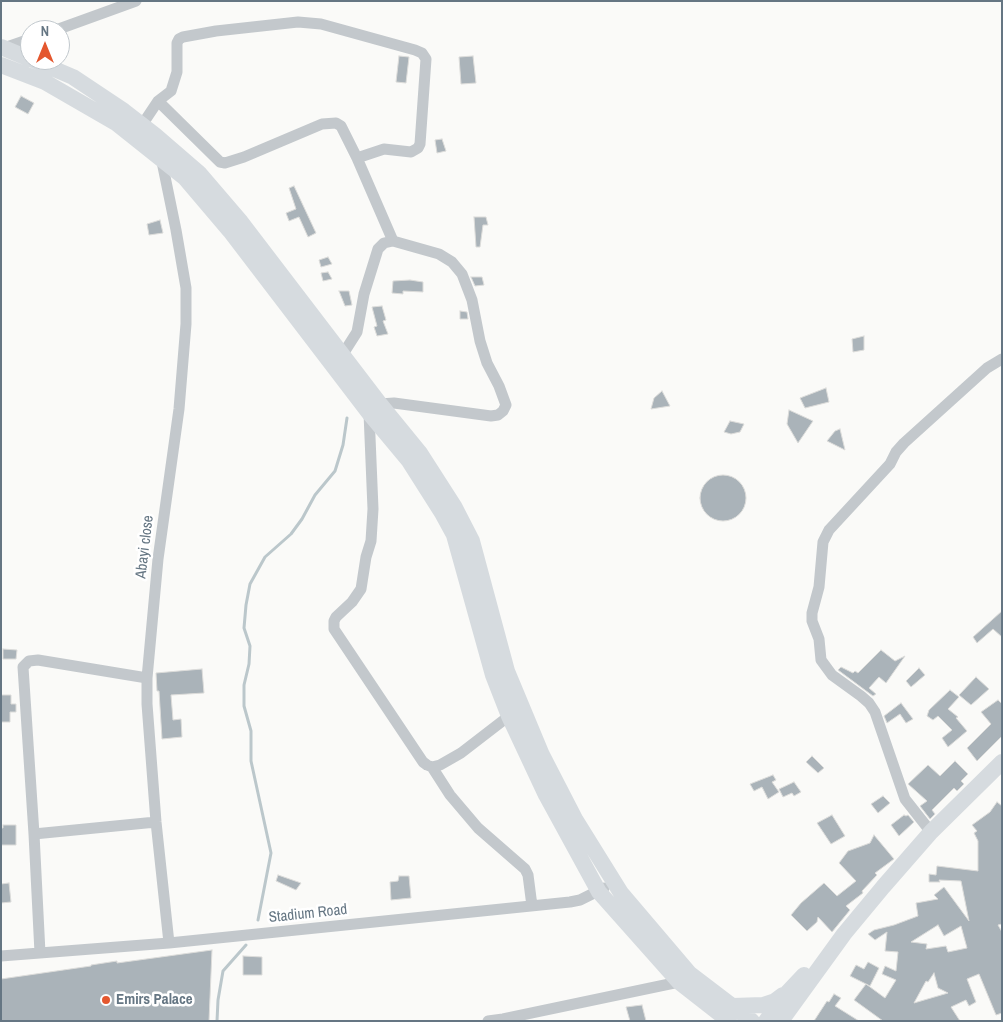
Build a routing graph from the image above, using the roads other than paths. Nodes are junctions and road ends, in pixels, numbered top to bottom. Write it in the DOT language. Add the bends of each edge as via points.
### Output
graph roads {
  1 [pos="136,1"];
  2 [pos="70,25"];
  3 [pos="20,42"];
  4 [pos="3,48"];
  5 [pos="20,54"];
  6 [pos="1,65"];
  7 [pos="57,70"];
  8 [pos="158,100"];
  9 [pos="142,125"];
  10 [pos="160,157"];
  11 [pos="357,158"];
  12 [pos="393,241"];
  13 [pos="344,354"];
  14 [pos="1002,358"];
  15 [pos="375,409"];
  16 [pos="146,678"];
  17 [pos="509,716"];
  18 [pos="1002,762"];
  19 [pos="432,767"];
  20 [pos="156,822"];
  21 [pos="931,832"];
  22 [pos="34,834"];
  23 [pos="614,882"];
  24 [pos="598,892"];
  25 [pos="532,906"];
  26 [pos="844,934"];
  27 [pos="169,943"];
  28 [pos="40,953"];
  29 [pos="1,956"];
  30 [pos="679,982"];
  31 [pos="787,993"];
  32 [pos="711,1006"];
  33 [pos="731,1013"];
  34 [pos="488,1021"];
  35 [pos="719,1021"];
  36 [pos="752,1021"];
  37 [pos="766,1021"];
  38 [pos="781,1021"];
  1 -- 2 [label="street"];
  3 -- 4 [label="street"];
  4 -- 5 [label="street"];
  6 -- 10 [label="street" via="65,92 116,122"];
  7 -- 9 [label="street" via="73,77"];
  8 -- 9 [label="street"];
  8 -- 11 [label="street" via="220,162 244,157 329,123 341,126"];
  8 -- 11 [label="street" via="171,91 174,84 179,39 216,31 298,22 321,24 422,53 426,59 418,148 411,152 384,148"];
  9 -- 13 [label="street" via="214,189"];
  10 -- 15 [label="street" via="204,198 332,362"];
  10 -- 16 [label="street, Abayi close" via="186,288 186,324 179,409 158,559"];
  11 -- 12 [label="street"];
  12 -- 13 [label="street" via="378,249 364,294 357,332"];
  12 -- 15 [label="street" via="439,254 462,274 472,300 487,363 506,405 498,415 491,416 394,403"];
  13 -- 15 [label="street"];
  14 -- 21 [label="street" via="904,444 830,530 823,542 819,587 812,613 821,660 832,675 872,708 902,793"];
  15 -- 17 [label="street" via="454,536"];
  15 -- 19 [label="street" via="371,541 361,589 336,617 333,625 423,762"];
  15 -- 23 [label="street" via="420,453 467,530 507,671 522,711 558,789"];
  16 -- 20 [label="street, Abayi close"];
  16 -- 22 [label="street" via="38,660 28,661 23,667"];
  17 -- 19 [label="street" via="461,754"];
  17 -- 24 [label="street" via="546,796"];
  18 -- 21 [label="street"];
  19 -- 25 [label="street" via="478,828 525,869"];
  20 -- 22 [label="street"];
  20 -- 27 [label="street, Abayi close"];
  21 -- 26 [label="street"];
  22 -- 28 [label="street"];
  23 -- 24 [label="street, Stadium Road"];
  23 -- 33 [label="street" via="689,973"];
  24 -- 25 [label="street, Stadium Road" via="570,902"];
  24 -- 30 [label="street"];
  25 -- 27 [label="street, Stadium Road"];
  26 -- 31 [label="street"];
  26 -- 38 [label="street"];
  27 -- 28 [label="street, Stadium Road"];
  28 -- 29 [label="street, Stadium Road"];
  30 -- 32 [label="street"];
  30 -- 34 [label="street"];
  31 -- 33 [label="street" via="775,1001"];
  31 -- 37 [label="street"];
  32 -- 33 [label="street"];
  32 -- 35 [label="street"];
  33 -- 36 [label="street"];
}
